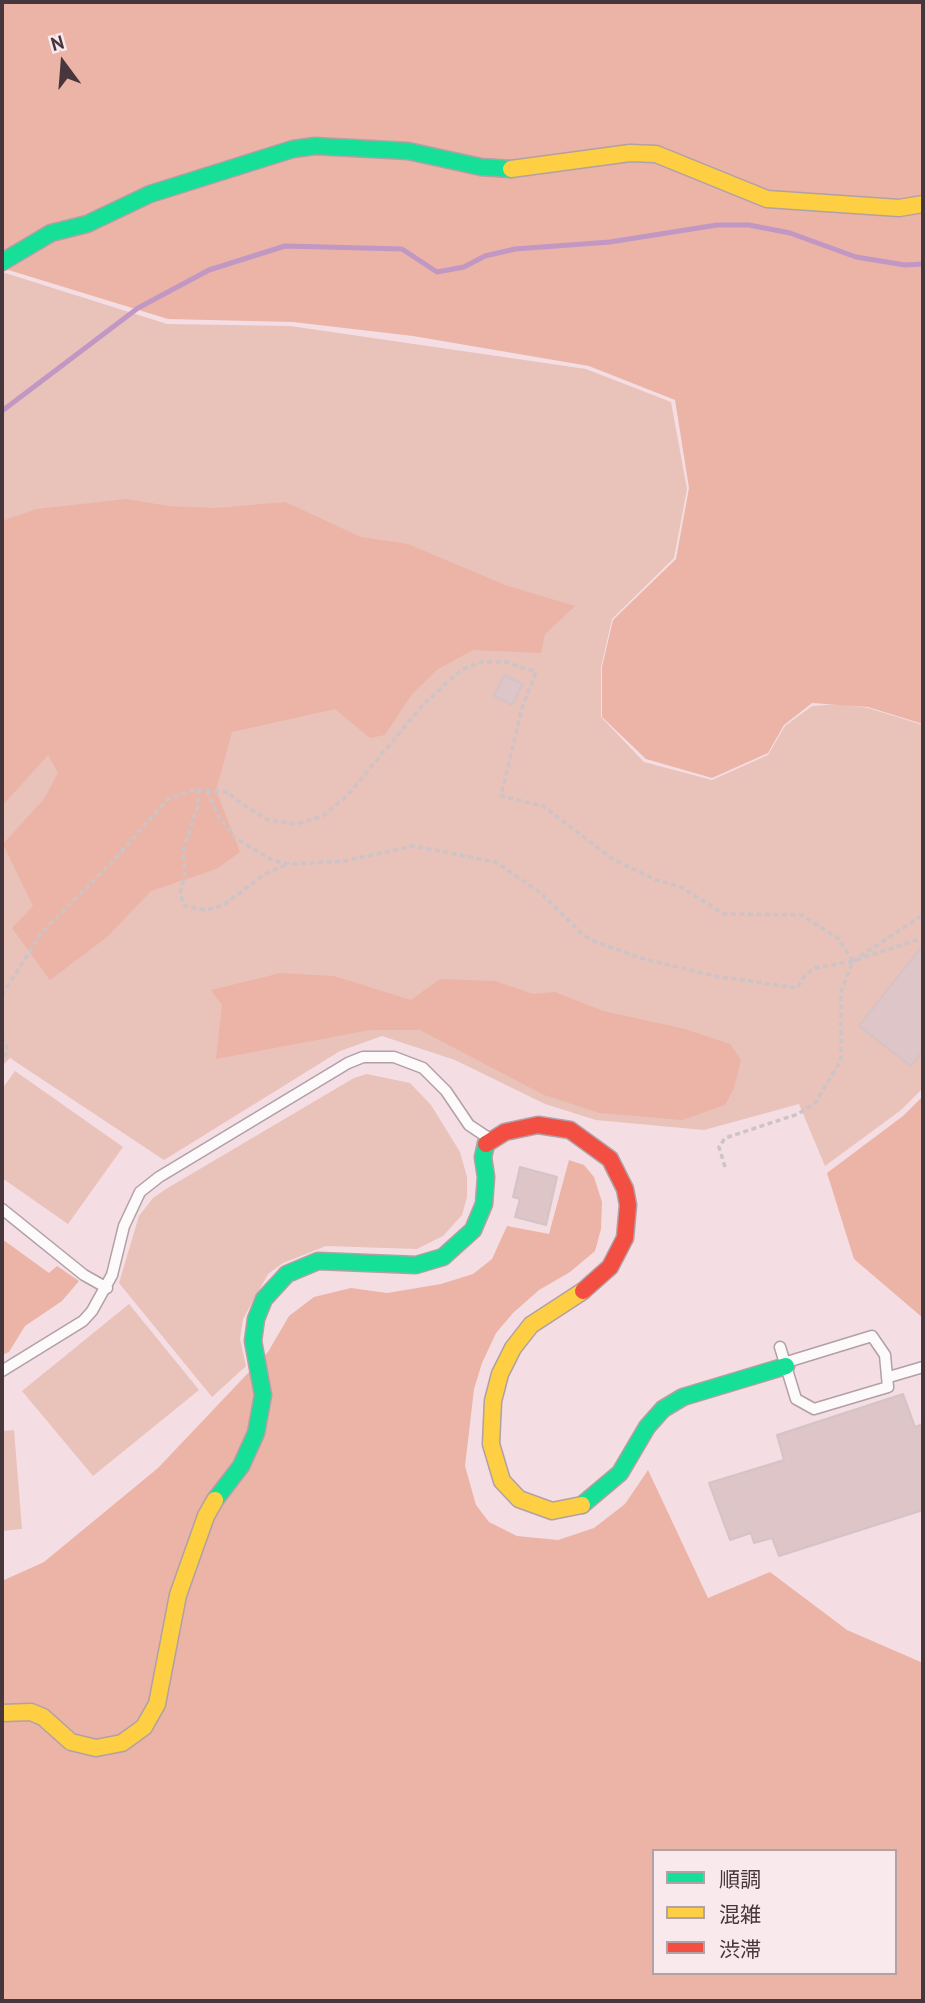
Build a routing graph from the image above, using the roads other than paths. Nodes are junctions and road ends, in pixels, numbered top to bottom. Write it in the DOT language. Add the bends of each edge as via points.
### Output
graph roads {
  1 [pos="923,204"];
  2 [pos="2,262"];
  3 [pos="491,1140"];
  4 [pos="2,1209"];
  5 [pos="107,1287"];
  6 [pos="780,1347"];
  7 [pos="785,1364"];
  8 [pos="923,1367"];
  9 [pos="2,1371"];
  10 [pos="889,1377"];
  11 [pos="2,1713"];
  1 -- 2 [label="street" via="898,208 767,199 656,154 629,153 508,169 408,151 315,146 150,194 87,224 51,233"];
  3 -- 5 [label="lane" via="469,1125 436,1079 416,1065 379,1055 348,1062 141,1192 124,1226"];
  3 -- 7 [label="street" via="521,1127 546,1125 570,1130 610,1159 628,1205 625,1238 610,1267 586,1289 531,1325 500,1374 491,1416 491,1444 502,1481 519,1499 552,1511 587,1504 620,1473 663,1409 684,1397"];
  3 -- 11 [label="street" via="483,1157 484,1205 473,1230 454,1250 416,1265 318,1261 287,1274 264,1298 253,1341 263,1395 260,1421 241,1466 206,1516 178,1595 158,1704 144,1727 109,1747 82,1746 31,1712"];
  4 -- 5 [label="lane" via="84,1275"];
  5 -- 9 [label="lane" via="82,1321"];
  6 -- 7 [label="lane"];
  7 -- 10 [label="lane" via="872,1336 885,1355"];
  7 -- 10 [label="lane" via="796,1399 814,1409 888,1387"];
  8 -- 10 [label="lane"];
}
